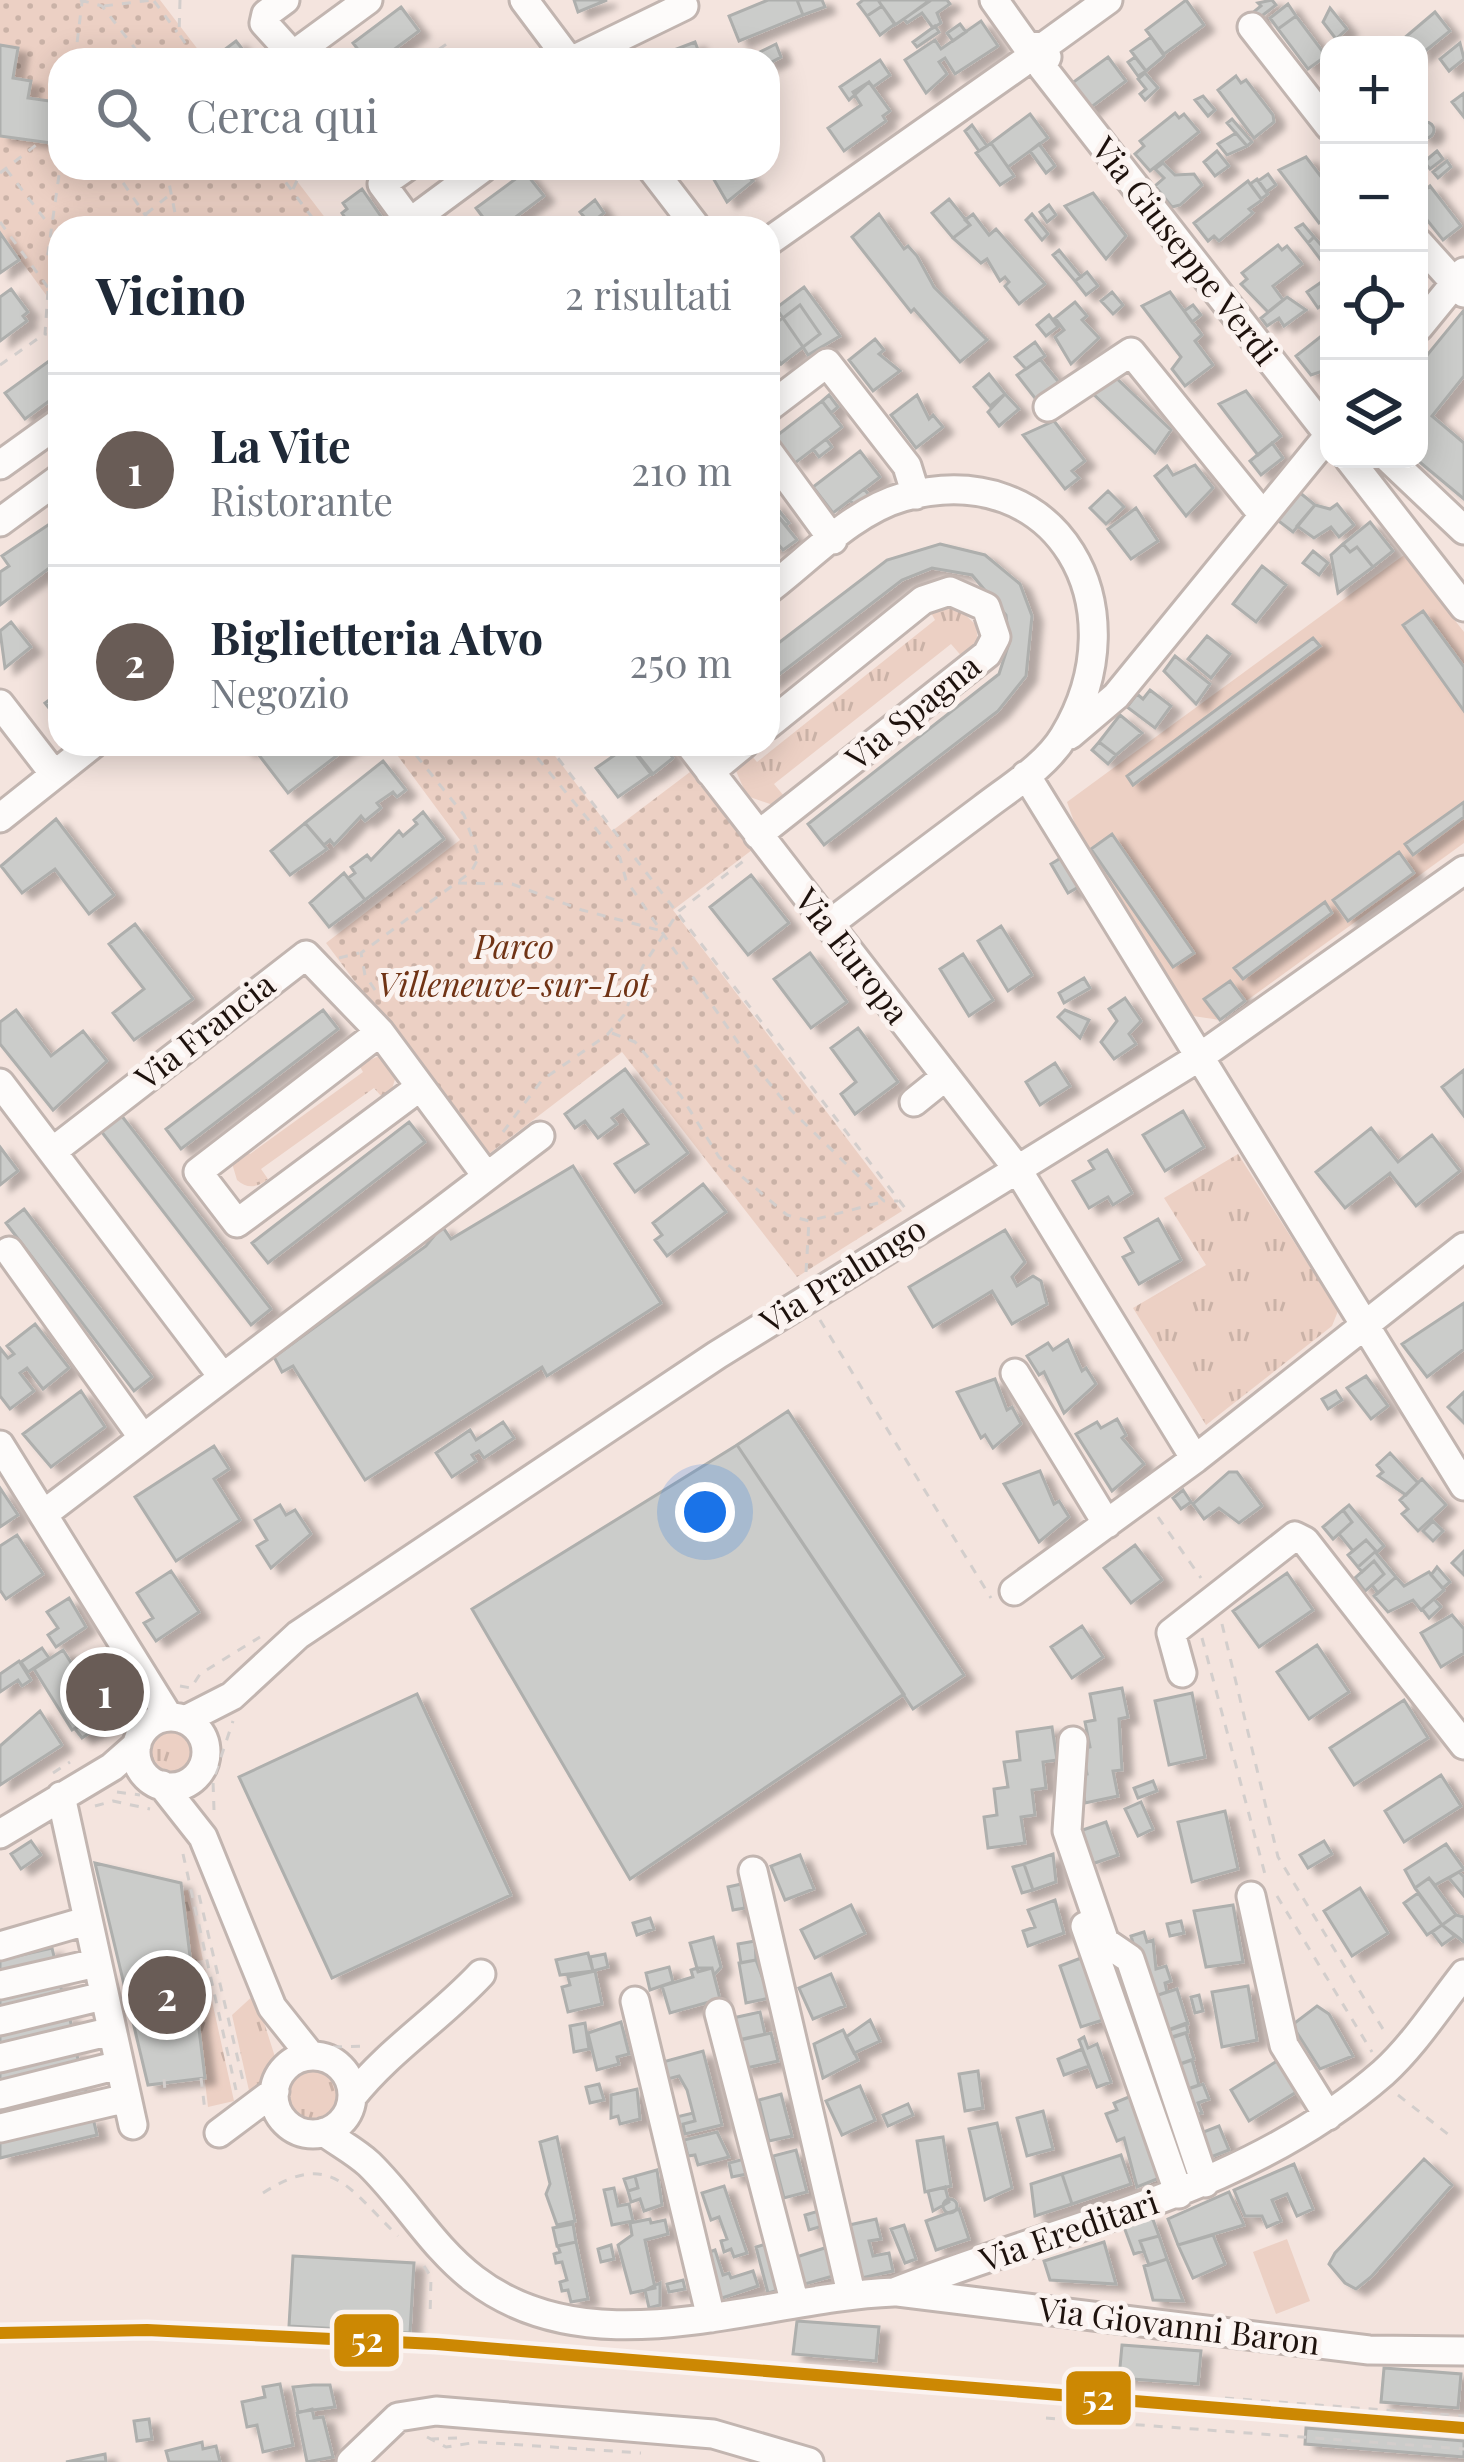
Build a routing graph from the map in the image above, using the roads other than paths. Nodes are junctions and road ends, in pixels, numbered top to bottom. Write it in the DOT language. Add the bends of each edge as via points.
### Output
graph roads {
  1 [pos="284,0"];
  2 [pos="368,0"];
  3 [pos="524,0"];
  4 [pos="680,0"];
  5 [pos="994,0"];
  6 [pos="1108,0"];
  7 [pos="1252,27"];
  8 [pos="287,48"];
  9 [pos="303,48"];
  10 [pos="558,48"];
  11 [pos="590,48"];
  12 [pos="1033,56"];
  13 [pos="1320,115"];
  14 [pos="388,180"];
  15 [pos="468,180"];
  16 [pos="660,180"];
  17 [pos="406,216"];
  18 [pos="418,216"];
  19 [pos="688,216"];
  20 [pos="780,234"];
  21 [pos="1428,252"];
  22 [pos="1460,284"];
  23 [pos="1428,318"];
  24 [pos="780,399"];
  25 [pos="1048,407"];
  26 [pos="1320,423"];
  27 [pos="48,431"];
  28 [pos="1320,446"];
  29 [pos="0,465"];
  30 [pos="780,467"];
  31 [pos="1356,468"];
  32 [pos="1398,468"];
  33 [pos="48,487"];
  34 [pos="916,495"];
  35 [pos="1263,515"];
  36 [pos="0,521"];
  37 [pos="1464,533"];
  38 [pos="833,540"];
  39 [pos="1427,559"];
  40 [pos="780,581"];
  41 [pos="1464,608"];
  42 [pos="1170,632"];
  43 [pos="1097,648"];
  44 [pos="0,704"];
  45 [pos="780,715"];
  46 [pos="1060,742"];
  47 [pos="77,756"];
  48 [pos="698,756"];
  49 [pos="729,756"];
  50 [pos="710,772"];
  51 [pos="54,774"];
  52 [pos="1026,775"];
  53 [pos="0,818"];
  54 [pos="755,844"];
  55 [pos="1464,870"];
  56 [pos="828,925"];
  57 [pos="380,1032"];
  58 [pos="1201,1056"];
  59 [pos="945,1077"];
  60 [pos="0,1083"];
  61 [pos="420,1087"];
  62 [pos="914,1102"];
  63 [pos="540,1136"];
  64 [pos="52,1151"];
  65 [pos="1016,1167"];
  66 [pos="485,1174"];
  67 [pos="1464,1247"];
  68 [pos="9,1251"];
  69 [pos="1365,1325"];
  70 [pos="1015,1373"];
  71 [pos="221,1376"];
  72 [pos="143,1438"];
  73 [pos="0,1445"];
  74 [pos="1195,1459"];
  75 [pos="1464,1486"];
  76 [pos="45,1514"];
  77 [pos="1107,1524"];
  78 [pos="1004,1597"];
  79 [pos="1182,1673"];
  80 [pos="238,1702"];
  81 [pos="177,1719"];
  82 [pos="126,1740"];
  83 [pos="1073,1741"];
  84 [pos="1464,1745"];
  85 [pos="206,1746"];
  86 [pos="199,1774"];
  87 [pos="82,1788"];
  88 [pos="158,1796"];
  89 [pos="0,1834"];
  90 [pos="196,1835"];
  91 [pos="753,1871"];
  92 [pos="1074,1893"];
  93 [pos="1251,1896"];
  94 [pos="86,1921"];
  95 [pos="0,1946"];
  96 [pos="96,1963"];
  97 [pos="481,1974"];
  98 [pos="1464,1974"];
  99 [pos="0,1985"];
  100 [pos="103,1996"];
  101 [pos="634,2001"];
  102 [pos="272,2007"];
  103 [pos="718,2013"];
  104 [pos="0,2021"];
  105 [pos="112,2031"];
  106 [pos="390,2054"];
  107 [pos="0,2058"];
  108 [pos="323,2060"];
  109 [pos="119,2065"];
  110 [pos="279,2080"];
  111 [pos="0,2095"];
  112 [pos="351,2103"];
  113 [pos="1328,2116"];
  114 [pos="288,2125"];
  115 [pos="0,2128"];
  116 [pos="325,2132"];
  117 [pos="369,2164"];
  118 [pos="1192,2189"];
  119 [pos="894,2292"];
  120 [pos="851,2293"];
  121 [pos="795,2304"];
  122 [pos="711,2318"];
  123 [pos="1464,2351"];
  124 [pos="351,2462"];
  125 [pos="809,2462"];
  1 -- 8 [label="street" via="264,23"];
  2 -- 9 [label="street"];
  3 -- 10 [label="street"];
  4 -- 11 [label="street" via="684,6"];
  5 -- 12 [label="street, Via Giuseppe Verdi"];
  6 -- 12 [label="street"];
  7 -- 13 [label="street"];
  12 -- 20 [label="street"];
  12 -- 26 [label="street, Via Giuseppe Verdi"];
  14 -- 17 [label="street" via="382,184"];
  15 -- 18 [label="street"];
  16 -- 19 [label="street"];
  21 -- 22 [label="street"];
  22 -- 23 [label="street"];
  24 -- 34 [label="street" via="827,363 907,466"];
  25 -- 35 [label="street" via="1132,352"];
  27 -- 29 [label="street"];
  28 -- 35 [label="street"];
  30 -- 38 [label="street"];
  31 -- 39 [label="street"];
  32 -- 37 [label="street"];
  33 -- 36 [label="street"];
  34 -- 38 [label="street" via="872,512"];
  34 -- 43 [label="street" via="972,492 1047,526 1076,560 1092,596"];
  35 -- 42 [label="street"];
  37 -- 39 [label="street"];
  38 -- 40 [label="street"];
  39 -- 41 [label="street"];
  42 -- 43 [label="street" via="1135,652"];
  42 -- 46 [label="street" via="1116,696"];
  43 -- 46 [label="street" via="1086,695"];
  44 -- 51 [label="street"];
  45 -- 54 [label="street, Via Spagna" via="923,600 950,591 986,607 995,638 987,654"];
  46 -- 52 [label="street"];
  47 -- 51 [label="street"];
  48 -- 50 [label="street, Via Europa"];
  49 -- 50 [label="street"];
  50 -- 54 [label="street, Via Europa"];
  51 -- 53 [label="street"];
  52 -- 56 [label="street"];
  52 -- 58 [label="street"];
  54 -- 56 [label="street, Via Europa"];
  55 -- 58 [label="street, Via Pralungo"];
  56 -- 59 [label="street, Via Europa"];
  57 -- 61 [label="street, Via Francia"];
  57 -- 61 [label="street" via="198,1172 237,1222"];
  57 -- 64 [label="street, Via Francia" via="306,955"];
  58 -- 65 [label="street, Via Pralungo"];
  58 -- 69 [label="street"];
  59 -- 62 [label="street"];
  59 -- 65 [label="street, Via Europa"];
  60 -- 64 [label="street"];
  61 -- 66 [label="street, Via Francia"];
  63 -- 66 [label="street"];
  64 -- 71 [label="street"];
  65 -- 74 [label="street, Via Europa"];
  65 -- 80 [label="street, Via Pralungo" via="710,1344 298,1635"];
  66 -- 71 [label="street"];
  67 -- 69 [label="street"];
  68 -- 72 [label="street"];
  69 -- 74 [label="street"];
  69 -- 75 [label="street"];
  70 -- 77 [label="street"];
  71 -- 72 [label="street"];
  72 -- 76 [label="street"];
  73 -- 76 [label="street"];
  74 -- 77 [label="street"];
  76 -- 81 [label="street"];
  77 -- 78 [label="street"];
  79 -- 84 [label="street" via="1172,1633 1295,1536"];
  80 -- 81 [label="street, Via Pralungo"];
  80 -- 85 [label="street, Via Pralungo"];
  81 -- 82 [label="street, Via Pralungo"];
  81 -- 85 [label="street" via="200,1732"];
  82 -- 87 [label="street, Via Pralungo"];
  82 -- 88 [label="street"];
  83 -- 118 [label="street" via="1067,1831 1105,1942 1130,1959"];
  85 -- 86 [label="street, Via Pralungo"];
  86 -- 88 [label="street"];
  86 -- 90 [label="street, Via Ereditari"];
  87 -- 88 [label="street"];
  87 -- 89 [label="street, Via Pralungo"];
  87 -- 94 [label="street"];
  88 -- 90 [label="street, Via Ereditari"];
  90 -- 102 [label="street, Via Ereditari"];
  91 -- 120 [label="street"];
  92 -- 118 [label="street"];
  93 -- 113 [label="street" via="1284,2045"];
  94 -- 95 [label="street"];
  94 -- 96 [label="street"];
  96 -- 99 [label="street"];
  96 -- 100 [label="street"];
  97 -- 106 [label="street"];
  98 -- 113 [label="street, Via Ereditari" via="1392,2064"];
  100 -- 104 [label="street"];
  100 -- 105 [label="street"];
  101 -- 122 [label="street"];
  102 -- 108 [label="street, Via Ereditari"];
  102 -- 110 [label="street, Via Ereditari"];
  103 -- 121 [label="street"];
  105 -- 107 [label="street"];
  105 -- 109 [label="street"];
  106 -- 108 [label="street"];
  106 -- 112 [label="street"];
  108 -- 110 [label="street"];
  108 -- 112 [label="street, Via Ereditari" via="347,2077"];
  109 -- 111 [label="street"];
  109 -- 115 [label="street" via="130,2111"];
  110 -- 114 [label="street, Via Ereditari" via="278,2110"];
  110 -- 114 [label="street" via="219,2134"];
  112 -- 116 [label="street"];
  112 -- 117 [label="street, Via Ereditari"];
  113 -- 118 [label="street, Via Ereditari"];
  114 -- 116 [label="street, Via Ereditari"];
  116 -- 117 [label="street, Via Ereditari"];
  117 -- 122 [label="street, Via Ereditari" via="444,2254 519,2307 578,2321"];
  118 -- 119 [label="street, Via Ereditari"];
  119 -- 120 [label="street, Via Ereditari"];
  119 -- 123 [label="street, Via Giovanni Baron" via="1369,2350"];
  120 -- 121 [label="street, Via Ereditari"];
  121 -- 122 [label="street, Via Ereditari"];
  124 -- 125 [label="street" via="398,2416 423,2411 713,2434"];
}
